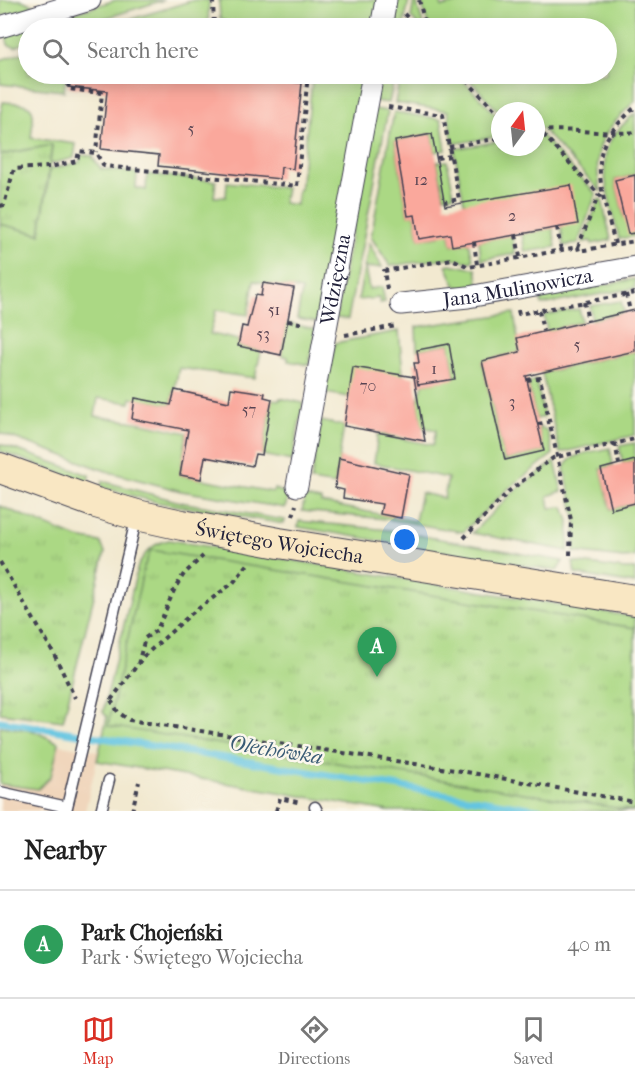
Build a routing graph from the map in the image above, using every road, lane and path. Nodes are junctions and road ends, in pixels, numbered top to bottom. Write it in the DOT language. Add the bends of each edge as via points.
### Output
graph roads {
  1 [pos="90,0"];
  2 [pos="213,0"];
  3 [pos="386,0"];
  4 [pos="419,0"];
  5 [pos="30,18"];
  6 [pos="213,18"];
  7 [pos="383,18"];
  8 [pos="424,18"];
  9 [pos="18,22"];
  10 [pos="0,27"];
  11 [pos="69,84"];
  12 [pos="307,84"];
  13 [pos="370,84"];
  14 [pos="470,84"];
  15 [pos="367,104"];
  16 [pos="491,106"];
  17 [pos="635,107"];
  18 [pos="545,130"];
  19 [pos="635,132"];
  20 [pos="611,133"];
  21 [pos="545,139"];
  22 [pos="491,140"];
  23 [pos="449,147"];
  24 [pos="96,152"];
  25 [pos="451,156"];
  26 [pos="436,158"];
  27 [pos="599,194"];
  28 [pos="605,201"];
  29 [pos="445,202"];
  30 [pos="0,206"];
  31 [pos="557,227"];
  32 [pos="516,235"];
  33 [pos="635,241"];
  34 [pos="474,242"];
  35 [pos="615,244"];
  36 [pos="578,247"];
  37 [pos="561,250"];
  38 [pos="520,257"];
  39 [pos="477,265"];
  40 [pos="635,267"];
  41 [pos="626,294"];
  42 [pos="584,302"];
  43 [pos="393,304"];
  44 [pos="538,311"];
  45 [pos="630,311"];
  46 [pos="588,321"];
  47 [pos="393,327"];
  48 [pos="543,332"];
  49 [pos="527,380"];
  50 [pos="549,422"];
  51 [pos="538,424"];
  52 [pos="635,439"];
  53 [pos="615,443"];
  54 [pos="557,457"];
  55 [pos="619,464"];
  56 [pos="0,468"];
  57 [pos="297,486"];
  58 [pos="137,515"];
  59 [pos="210,530"];
  60 [pos="254,538"];
  61 [pos="464,538"];
  62 [pos="570,555"];
  63 [pos="0,562"];
  64 [pos="0,567"];
  65 [pos="6,572"];
  66 [pos="635,600"];
  67 [pos="137,665"];
  68 [pos="93,696"];
  69 [pos="75,698"];
  70 [pos="111,700"];
  71 [pos="109,780"];
  72 [pos="139,782"];
  73 [pos="0,792"];
  74 [pos="635,802"];
  75 [pos="66,809"];
  76 [pos="101,811"];
  77 [pos="132,811"];
  1 -- 5 [label="street"];
  2 -- 6 [label="path"];
  3 -- 7 [label="street"];
  4 -- 8 [label="path"];
  9 -- 10 [label="street"];
  11 -- 24 [label="path" via="68,89 102,93"];
  12 -- 30 [label="path" via="297,186 104,166 96,153 79,151 77,161 14,169 4,205"];
  13 -- 15 [label="street, Wdzięczna"];
  14 -- 16 [label="path"];
  15 -- 23 [label="path" via="443,115"];
  15 -- 57 [label="street, Wdzięczna"];
  17 -- 20 [label="path"];
  18 -- 20 [label="path"];
  19 -- 20 [label="path"];
  20 -- 28 [label="path" via="600,159"];
  21 -- 27 [label="path"];
  22 -- 23 [label="path"];
  23 -- 25 [label="path"];
  25 -- 26 [label="path"];
  25 -- 29 [label="path" via="459,199"];
  27 -- 28 [label="path"];
  27 -- 36 [label="path"];
  28 -- 35 [label="path"];
  31 -- 37 [label="path"];
  32 -- 38 [label="path"];
  33 -- 35 [label="path"];
  34 -- 39 [label="path"];
  35 -- 36 [label="path" via="579,251"];
  36 -- 37 [label="path"];
  37 -- 38 [label="path"];
  38 -- 39 [label="path"];
  39 -- 43 [label="path" via="469,267 452,259 384,271"];
  40 -- 43 [label="street, Jana Mulinowicza" via="468,297"];
  41 -- 45 [label="path"];
  42 -- 46 [label="path"];
  43 -- 47 [label="path"];
  44 -- 48 [label="path"];
  49 -- 50 [label="path" via="540,378"];
  50 -- 51 [label="path"];
  50 -- 54 [label="path"];
  52 -- 53 [label="path"];
  53 -- 54 [label="path"];
  53 -- 55 [label="path"];
  54 -- 61 [label="path" via="509,491"];
  54 -- 62 [label="path" via="572,520"];
  56 -- 58 [label="street, Świętego Wojciecha"];
  58 -- 59 [label="street, Świętego Wojciecha"];
  58 -- 68 [label="lane"];
  59 -- 60 [label="street, Świętego Wojciecha"];
  59 -- 67 [label="path" via="207,552 175,588 157,630 145,638"];
  60 -- 66 [label="street, Świętego Wojciecha"];
  60 -- 67 [label="path" via="248,566 233,583 192,614"];
  63 -- 65 [label="path"];
  64 -- 65 [label="path"];
  65 -- 69 [label="path"];
  67 -- 70 [label="path"];
  68 -- 70 [label="path"];
  68 -- 75 [label="lane"];
  70 -- 74 [label="path" via="129,720"];
  71 -- 76 [label="lane"];
  72 -- 77 [label="path"];
  73 -- 75 [label="lane"];
}
